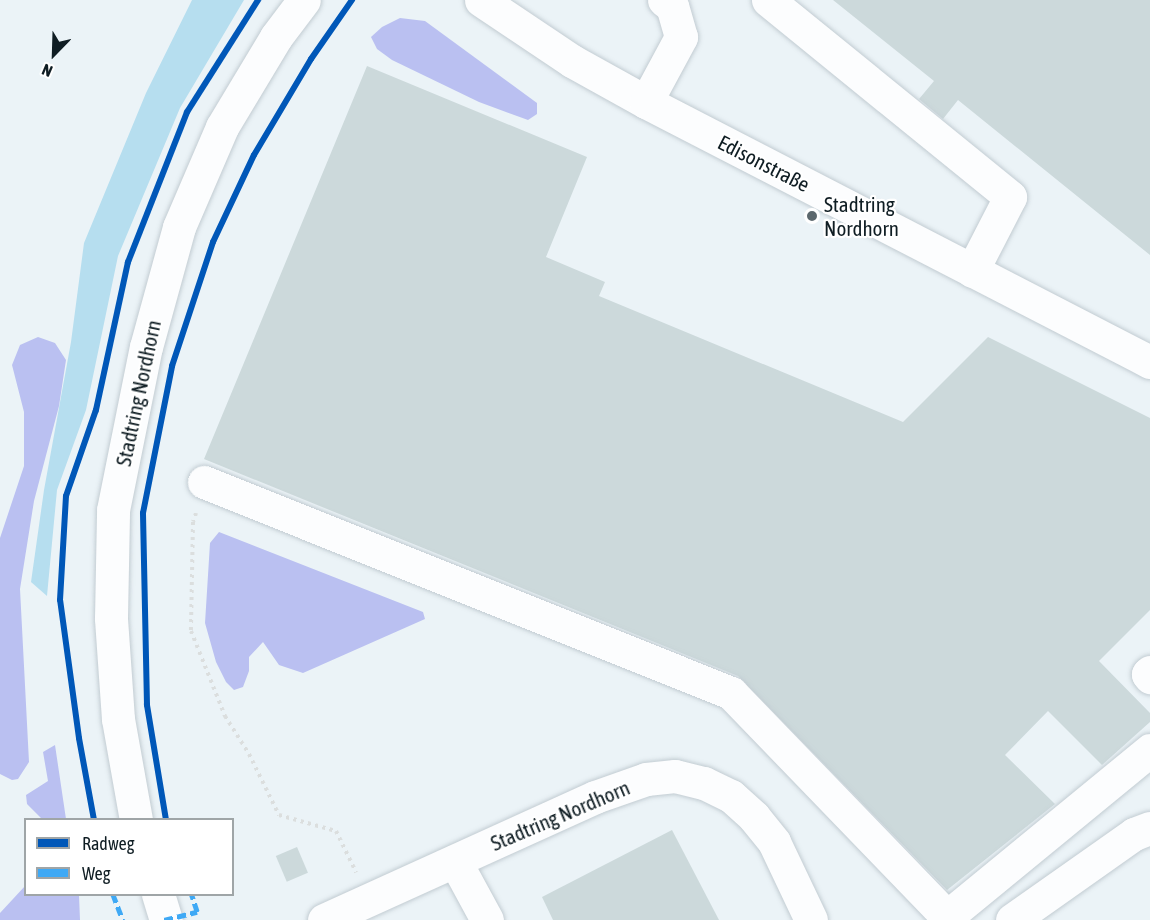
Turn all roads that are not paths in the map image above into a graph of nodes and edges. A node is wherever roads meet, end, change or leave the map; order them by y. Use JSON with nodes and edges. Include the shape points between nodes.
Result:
{"nodes":[{"id":1,"x":304,"y":0,"type":"edge"},
{"id":2,"x":481,"y":0,"type":"edge"},
{"id":3,"x":507,"y":0,"type":"edge"},
{"id":4,"x":664,"y":0,"type":"edge"},
{"id":5,"x":768,"y":0,"type":"edge"},
{"id":6,"x":572,"y":60,"type":"junction"},
{"id":7,"x":646,"y":102,"type":"junction"},
{"id":8,"x":972,"y":271,"type":"junction"},
{"id":9,"x":1150,"y":362,"type":"edge"},
{"id":10,"x":204,"y":482,"type":"road end"},
{"id":11,"x":1150,"y":672,"type":"edge"},
{"id":12,"x":1150,"y":677,"type":"edge"},
{"id":13,"x":1150,"y":750,"type":"edge"},
{"id":14,"x":136,"y":818,"type":"edge"},
{"id":15,"x":1150,"y":828,"type":"edge"},
{"id":16,"x":455,"y":861,"type":"junction"},
{"id":17,"x":159,"y":896,"type":"edge"},
{"id":18,"x":945,"y":918,"type":"edge"},
{"id":19,"x":166,"y":920,"type":"edge"},
{"id":20,"x":324,"y":920,"type":"edge"},
{"id":21,"x":487,"y":920,"type":"edge"},
{"id":22,"x":811,"y":920,"type":"edge"},
{"id":23,"x":1012,"y":920,"type":"edge"}],
"edges":[{"from":1,"to":14,"type":"street","name":"Stadtring Nordhorn","via":[[276,37],[222,127],[179,227],[143,359],[113,510],[111,618],[118,720]]},
{"from":2,"to":6,"type":"street","name":"Edisonstraße"},
{"from":3,"to":6,"type":"street","name":"Edisonstraße"},
{"from":4,"to":7,"type":"street","via":[[672,6],[681,37]]},
{"from":5,"to":8,"type":"street","via":[[1010,197]]},
{"from":6,"to":7,"type":"street","name":"Edisonstraße"},
{"from":7,"to":8,"type":"street","name":"Edisonstraße"},
{"from":8,"to":9,"type":"street","name":"Edisonstraße"},
{"from":10,"to":18,"type":"street","via":[[731,693]]},
{"from":11,"to":12,"type":"street"},
{"from":13,"to":18,"type":"street"},
{"from":15,"to":23,"type":"street","via":[[1134,834]]},
{"from":16,"to":20,"type":"street","name":"Stadtring Nordhorn"},
{"from":16,"to":21,"type":"street"},
{"from":16,"to":22,"type":"street","name":"Stadtring Nordhorn","via":[[595,797],[646,779],[675,776],[704,783],[731,796],[754,817],[774,842]]},
{"from":17,"to":19,"type":"street"}]}
